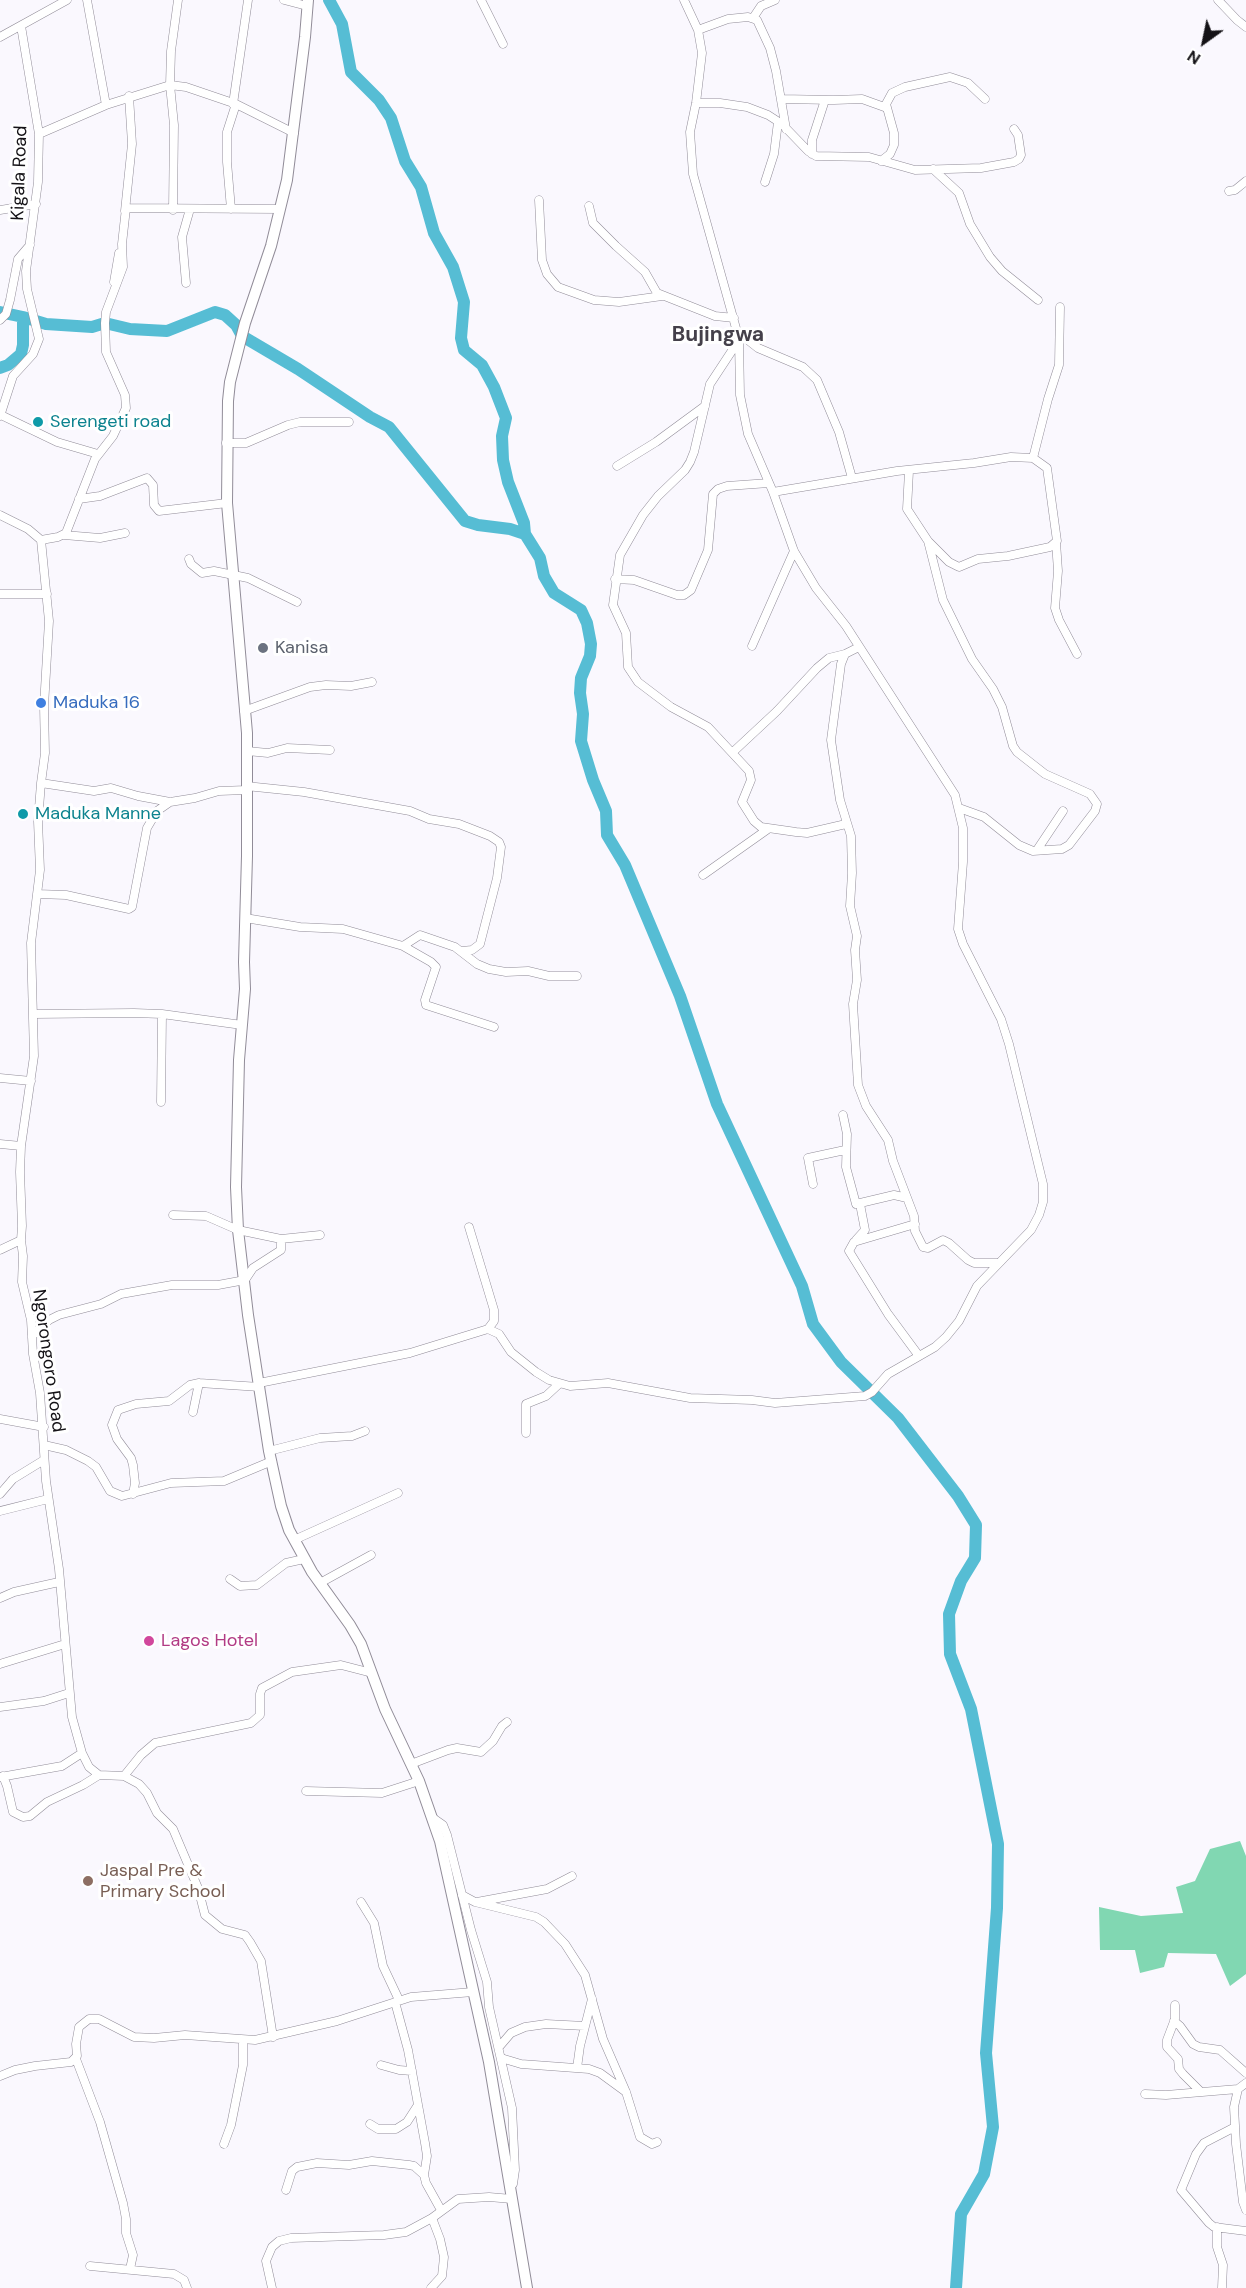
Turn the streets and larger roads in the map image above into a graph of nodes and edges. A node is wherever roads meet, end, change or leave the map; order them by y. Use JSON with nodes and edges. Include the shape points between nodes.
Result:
{"nodes":[{"id":1,"x":66,"y":0,"type":"edge"},
{"id":2,"x":87,"y":0,"type":"edge"},
{"id":3,"x":178,"y":0,"type":"edge"},
{"id":4,"x":248,"y":0,"type":"edge"},
{"id":5,"x":284,"y":0,"type":"edge"},
{"id":6,"x":481,"y":0,"type":"edge"},
{"id":7,"x":684,"y":0,"type":"edge"},
{"id":8,"x":775,"y":0,"type":"edge"},
{"id":9,"x":1218,"y":0,"type":"edge"},
{"id":10,"x":308,"y":3,"type":"edge"},
{"id":11,"x":753,"y":18,"type":"junction"},
{"id":12,"x":21,"y":26,"type":"junction"},
{"id":13,"x":1246,"y":27,"type":"edge"},
{"id":14,"x":698,"y":30,"type":"junction"},
{"id":15,"x":0,"y":38,"type":"edge"},
{"id":16,"x":503,"y":44,"type":"dead end"},
{"id":17,"x":170,"y":85,"type":"junction"},
{"id":18,"x":129,"y":96,"type":"junction"},
{"id":19,"x":781,"y":99,"type":"junction"},
{"id":20,"x":985,"y":99,"type":"dead end"},
{"id":21,"x":825,"y":100,"type":"junction"},
{"id":22,"x":696,"y":103,"type":"junction"},
{"id":23,"x":235,"y":104,"type":"junction"},
{"id":24,"x":105,"y":105,"type":"junction"},
{"id":25,"x":887,"y":108,"type":"junction"},
{"id":26,"x":778,"y":122,"type":"junction"},
{"id":27,"x":786,"y":129,"type":"junction"},
{"id":28,"x":1014,"y":129,"type":"dead end"},
{"id":29,"x":39,"y":134,"type":"junction"},
{"id":30,"x":294,"y":134,"type":"junction"},
{"id":31,"x":812,"y":154,"type":"junction"},
{"id":32,"x":881,"y":161,"type":"junction"},
{"id":33,"x":933,"y":169,"type":"junction"},
{"id":34,"x":1246,"y":181,"type":"edge"},
{"id":35,"x":765,"y":182,"type":"dead end"},
{"id":36,"x":1229,"y":191,"type":"dead end"},
{"id":37,"x":539,"y":200,"type":"dead end"},
{"id":38,"x":36,"y":204,"type":"junction"},
{"id":39,"x":589,"y":206,"type":"dead end"},
{"id":40,"x":126,"y":208,"type":"junction"},
{"id":41,"x":189,"y":209,"type":"junction"},
{"id":42,"x":231,"y":209,"type":"junction"},
{"id":43,"x":280,"y":209,"type":"junction"},
{"id":44,"x":0,"y":210,"type":"edge"},
{"id":45,"x":173,"y":210,"type":"junction"},
{"id":46,"x":30,"y":245,"type":"junction"},
{"id":47,"x":186,"y":283,"type":"dead end"},
{"id":48,"x":662,"y":296,"type":"junction"},
{"id":49,"x":1038,"y":300,"type":"dead end"},
{"id":50,"x":1060,"y":308,"type":"dead end"},
{"id":51,"x":734,"y":318,"type":"junction"},
{"id":52,"x":0,"y":320,"type":"edge"},
{"id":53,"x":739,"y":335,"type":"junction"},
{"id":54,"x":705,"y":406,"type":"junction"},
{"id":55,"x":0,"y":415,"type":"edge"},
{"id":56,"x":349,"y":422,"type":"dead end"},
{"id":57,"x":226,"y":443,"type":"junction"},
{"id":58,"x":98,"y":454,"type":"junction"},
{"id":59,"x":1033,"y":458,"type":"junction"},
{"id":60,"x":616,"y":466,"type":"dead end"},
{"id":61,"x":909,"y":471,"type":"junction"},
{"id":62,"x":852,"y":478,"type":"junction"},
{"id":63,"x":769,"y":483,"type":"junction"},
{"id":64,"x":773,"y":492,"type":"junction"},
{"id":65,"x":80,"y":499,"type":"junction"},
{"id":66,"x":227,"y":503,"type":"junction"},
{"id":67,"x":0,"y":515,"type":"edge"},
{"id":68,"x":125,"y":533,"type":"dead end"},
{"id":69,"x":64,"y":535,"type":"junction"},
{"id":70,"x":41,"y":540,"type":"junction"},
{"id":71,"x":928,"y":541,"type":"junction"},
{"id":72,"x":1056,"y":542,"type":"junction"},
{"id":73,"x":794,"y":551,"type":"junction"},
{"id":74,"x":189,"y":559,"type":"dead end"},
{"id":75,"x":233,"y":575,"type":"junction"},
{"id":76,"x":615,"y":579,"type":"junction"},
{"id":77,"x":0,"y":594,"type":"edge"},
{"id":78,"x":47,"y":594,"type":"junction"},
{"id":79,"x":297,"y":602,"type":"dead end"},
{"id":80,"x":752,"y":646,"type":"dead end"},
{"id":81,"x":859,"y":647,"type":"junction"},
{"id":82,"x":845,"y":654,"type":"junction"},
{"id":83,"x":1077,"y":654,"type":"dead end"},
{"id":84,"x":372,"y":682,"type":"dead end"},
{"id":85,"x":244,"y":711,"type":"junction"},
{"id":86,"x":330,"y":750,"type":"dead end"},
{"id":87,"x":247,"y":751,"type":"junction"},
{"id":88,"x":733,"y":752,"type":"junction"},
{"id":89,"x":40,"y":783,"type":"junction"},
{"id":90,"x":246,"y":788,"type":"junction"},
{"id":91,"x":170,"y":802,"type":"junction"},
{"id":92,"x":959,"y":808,"type":"junction"},
{"id":93,"x":1063,"y":810,"type":"dead end"},
{"id":94,"x":846,"y":824,"type":"junction"},
{"id":95,"x":768,"y":829,"type":"junction"},
{"id":96,"x":1037,"y":850,"type":"junction"},
{"id":97,"x":703,"y":875,"type":"dead end"},
{"id":98,"x":38,"y":894,"type":"junction"},
{"id":99,"x":245,"y":918,"type":"junction"},
{"id":100,"x":403,"y":946,"type":"junction"},
{"id":101,"x":462,"y":951,"type":"junction"},
{"id":102,"x":577,"y":976,"type":"dead end"},
{"id":103,"x":33,"y":1014,"type":"junction"},
{"id":104,"x":162,"y":1014,"type":"junction"},
{"id":105,"x":242,"y":1025,"type":"junction"},
{"id":106,"x":494,"y":1026,"type":"dead end"},
{"id":107,"x":0,"y":1078,"type":"edge"},
{"id":108,"x":31,"y":1081,"type":"junction"},
{"id":109,"x":161,"y":1102,"type":"dead end"},
{"id":110,"x":843,"y":1115,"type":"dead end"},
{"id":111,"x":0,"y":1144,"type":"edge"},
{"id":112,"x":21,"y":1146,"type":"junction"},
{"id":113,"x":845,"y":1150,"type":"junction"},
{"id":114,"x":813,"y":1184,"type":"dead end"},
{"id":115,"x":907,"y":1198,"type":"junction"},
{"id":116,"x":860,"y":1204,"type":"junction"},
{"id":117,"x":173,"y":1215,"type":"dead end"},
{"id":118,"x":915,"y":1224,"type":"junction"},
{"id":119,"x":468,"y":1227,"type":"dead end"},
{"id":120,"x":238,"y":1230,"type":"junction"},
{"id":121,"x":320,"y":1235,"type":"dead end"},
{"id":122,"x":281,"y":1239,"type":"junction"},
{"id":123,"x":21,"y":1240,"type":"junction"},
{"id":124,"x":854,"y":1242,"type":"junction"},
{"id":125,"x":0,"y":1250,"type":"edge"},
{"id":126,"x":997,"y":1263,"type":"junction"},
{"id":127,"x":245,"y":1280,"type":"junction"},
{"id":128,"x":488,"y":1329,"type":"junction"},
{"id":129,"x":32,"y":1336,"type":"junction"},
{"id":130,"x":919,"y":1356,"type":"junction"},
{"id":131,"x":199,"y":1383,"type":"junction"},
{"id":132,"x":560,"y":1384,"type":"junction"},
{"id":133,"x":260,"y":1385,"type":"junction"},
{"id":134,"x":193,"y":1412,"type":"dead end"},
{"id":135,"x":0,"y":1419,"type":"edge"},
{"id":136,"x":44,"y":1427,"type":"junction"},
{"id":137,"x":365,"y":1431,"type":"dead end"},
{"id":138,"x":526,"y":1433,"type":"dead end"},
{"id":139,"x":44,"y":1445,"type":"junction"},
{"id":140,"x":271,"y":1456,"type":"junction"},
{"id":141,"x":44,"y":1460,"type":"junction"},
{"id":142,"x":398,"y":1493,"type":"dead end"},
{"id":143,"x":0,"y":1494,"type":"edge"},
{"id":144,"x":133,"y":1494,"type":"junction"},
{"id":145,"x":48,"y":1499,"type":"junction"},
{"id":146,"x":0,"y":1511,"type":"edge"},
{"id":147,"x":294,"y":1540,"type":"junction"},
{"id":148,"x":371,"y":1555,"type":"dead end"},
{"id":149,"x":304,"y":1559,"type":"junction"},
{"id":150,"x":230,"y":1579,"type":"dead end"},
{"id":151,"x":59,"y":1582,"type":"junction"},
{"id":152,"x":320,"y":1583,"type":"junction"},
{"id":153,"x":0,"y":1598,"type":"edge"},
{"id":154,"x":65,"y":1644,"type":"junction"},
{"id":155,"x":0,"y":1664,"type":"edge"},
{"id":156,"x":372,"y":1673,"type":"junction"},
{"id":157,"x":69,"y":1693,"type":"junction"},
{"id":158,"x":0,"y":1707,"type":"edge"},
{"id":159,"x":507,"y":1722,"type":"dead end"},
{"id":160,"x":82,"y":1753,"type":"junction"},
{"id":161,"x":411,"y":1764,"type":"junction"},
{"id":162,"x":99,"y":1775,"type":"junction"},
{"id":163,"x":1,"y":1776,"type":"edge"},
{"id":164,"x":124,"y":1776,"type":"junction"},
{"id":165,"x":419,"y":1781,"type":"junction"},
{"id":166,"x":306,"y":1791,"type":"dead end"},
{"id":167,"x":433,"y":1818,"type":"junction"},
{"id":168,"x":572,"y":1875,"type":"dead end"},
{"id":169,"x":462,"y":1894,"type":"junction"},
{"id":170,"x":361,"y":1902,"type":"dead end"},
{"id":171,"x":475,"y":1902,"type":"junction"},
{"id":172,"x":464,"y":1906,"type":"junction"},
{"id":173,"x":473,"y":1992,"type":"junction"},
{"id":174,"x":593,"y":1997,"type":"junction"},
{"id":175,"x":397,"y":2001,"type":"junction"},
{"id":176,"x":1175,"y":2005,"type":"dead end"},
{"id":177,"x":1174,"y":2021,"type":"junction"},
{"id":178,"x":585,"y":2026,"type":"junction"},
{"id":179,"x":273,"y":2037,"type":"junction"},
{"id":180,"x":243,"y":2040,"type":"junction"},
{"id":181,"x":499,"y":2047,"type":"junction"},
{"id":182,"x":501,"y":2058,"type":"junction"},
{"id":183,"x":76,"y":2059,"type":"junction"},
{"id":184,"x":381,"y":2065,"type":"dead end"},
{"id":185,"x":577,"y":2068,"type":"junction"},
{"id":186,"x":412,"y":2071,"type":"junction"},
{"id":187,"x":1246,"y":2073,"type":"edge"},
{"id":188,"x":0,"y":2076,"type":"edge"},
{"id":189,"x":1246,"y":2083,"type":"edge"},
{"id":190,"x":1238,"y":2090,"type":"junction"},
{"id":191,"x":1200,"y":2091,"type":"junction"},
{"id":192,"x":626,"y":2092,"type":"junction"},
{"id":193,"x":1144,"y":2094,"type":"dead end"},
{"id":194,"x":418,"y":2104,"type":"junction"},
{"id":195,"x":370,"y":2124,"type":"dead end"},
{"id":196,"x":1236,"y":2127,"type":"junction"},
{"id":197,"x":657,"y":2142,"type":"dead end"},
{"id":198,"x":224,"y":2144,"type":"dead end"},
{"id":199,"x":424,"y":2175,"type":"junction"},
{"id":200,"x":510,"y":2187,"type":"junction"},
{"id":201,"x":286,"y":2190,"type":"dead end"},
{"id":202,"x":512,"y":2199,"type":"junction"},
{"id":203,"x":441,"y":2210,"type":"junction"},
{"id":204,"x":1246,"y":2210,"type":"edge"},
{"id":205,"x":432,"y":2218,"type":"junction"},
{"id":206,"x":1218,"y":2227,"type":"junction"},
{"id":207,"x":1246,"y":2231,"type":"edge"},
{"id":208,"x":90,"y":2266,"type":"dead end"},
{"id":209,"x":130,"y":2269,"type":"junction"},
{"id":210,"x":187,"y":2288,"type":"edge"},
{"id":211,"x":272,"y":2288,"type":"edge"},
{"id":212,"x":431,"y":2288,"type":"edge"},
{"id":213,"x":527,"y":2288,"type":"edge"},
{"id":214,"x":1222,"y":2288,"type":"edge"}],
"edges":[{"from":1,"to":12,"type":"street"},
{"from":2,"to":24,"type":"street"},
{"from":3,"to":17,"type":"street"},
{"from":4,"to":23,"type":"street"},
{"from":5,"to":10,"type":"street"},
{"from":6,"to":16,"type":"street"},
{"from":7,"to":14,"type":"street"},
{"from":8,"to":11,"type":"street","via":[[761,6]]},
{"from":9,"to":13,"type":"street"},
{"from":10,"to":30,"type":"street"},
{"from":11,"to":14,"type":"street","via":[[728,19]]},
{"from":11,"to":19,"type":"street","via":[[770,48]]},
{"from":12,"to":15,"type":"street"},
{"from":12,"to":29,"type":"street","name":"Kigala Road"},
{"from":14,"to":22,"type":"street","via":[[702,52]]},
{"from":17,"to":18,"type":"street"},
{"from":17,"to":23,"type":"street"},
{"from":17,"to":45,"type":"street","via":[[174,125]]},
{"from":18,"to":24,"type":"street"},
{"from":18,"to":40,"type":"street","via":[[132,144]]},
{"from":19,"to":21,"type":"street"},
{"from":19,"to":27,"type":"street"},
{"from":20,"to":25,"type":"street","via":[[968,83],[950,76],[899,89],[888,99]]},
{"from":21,"to":25,"type":"street","via":[[862,99]]},
{"from":21,"to":31,"type":"street","via":[[812,140]]},
{"from":22,"to":26,"type":"street","via":[[747,107]]},
{"from":22,"to":51,"type":"street","via":[[690,132],[693,174]]},
{"from":23,"to":30,"type":"street"},
{"from":23,"to":42,"type":"street","via":[[228,132]]},
{"from":24,"to":29,"type":"street"},
{"from":25,"to":32,"type":"street","via":[[894,145]]},
{"from":26,"to":27,"type":"street"},
{"from":26,"to":35,"type":"street"},
{"from":27,"to":31,"type":"street"},
{"from":28,"to":33,"type":"street","via":[[1021,150],[1019,159],[986,168]]},
{"from":29,"to":38,"type":"street","name":"Kigala Road"},
{"from":30,"to":43,"type":"street"},
{"from":31,"to":32,"type":"street"},
{"from":32,"to":33,"type":"street","via":[[915,170]]},
{"from":33,"to":49,"type":"street","via":[[959,193],[970,224],[990,257]]},
{"from":34,"to":36,"type":"street"},
{"from":37,"to":48,"type":"street","via":[[542,260],[558,287],[579,296],[619,302]]},
{"from":38,"to":44,"type":"street"},
{"from":38,"to":46,"type":"street","name":"Kigala Road"},
{"from":39,"to":48,"type":"street","via":[[593,223],[639,265]]},
{"from":40,"to":45,"type":"street"},
{"from":40,"to":58,"type":"street","via":[[106,312],[106,352],[126,400],[120,424]]},
{"from":41,"to":42,"type":"street"},
{"from":41,"to":45,"type":"street"},
{"from":41,"to":47,"type":"street","via":[[182,237]]},
{"from":42,"to":43,"type":"street"},
{"from":43,"to":57,"type":"street","via":[[231,382]]},
{"from":46,"to":52,"type":"street","via":[[18,259],[6,314]]},
{"from":46,"to":55,"type":"street","name":"Kigala Road","via":[[27,289],[39,345],[13,376]]},
{"from":48,"to":51,"type":"street","via":[[715,316]]},
{"from":50,"to":59,"type":"street","via":[[1059,365]]},
{"from":51,"to":53,"type":"street"},
{"from":53,"to":54,"type":"street","via":[[710,384]]},
{"from":53,"to":62,"type":"street","via":[[758,348],[803,367],[817,380],[839,432]]},
{"from":53,"to":63,"type":"street","via":[[743,417]]},
{"from":54,"to":60,"type":"street"},
{"from":54,"to":76,"type":"street","via":[[690,462],[643,515],[620,555]]},
{"from":55,"to":58,"type":"street","via":[[51,439]]},
{"from":56,"to":57,"type":"street","via":[[300,422],[246,443]]},
{"from":57,"to":66,"type":"street"},
{"from":58,"to":65,"type":"street"},
{"from":59,"to":61,"type":"street","via":[[1011,457]]},
{"from":59,"to":72,"type":"street","via":[[1049,473]]},
{"from":61,"to":62,"type":"street"},
{"from":61,"to":71,"type":"street","via":[[907,510]]},
{"from":62,"to":64,"type":"street"},
{"from":63,"to":64,"type":"street"},
{"from":63,"to":76,"type":"street","via":[[727,486],[713,494],[708,550],[692,590],[684,595],[634,580]]},
{"from":64,"to":73,"type":"street"},
{"from":65,"to":66,"type":"street","via":[[100,496],[147,478],[153,484],[154,505],[159,511]]},
{"from":65,"to":69,"type":"street"},
{"from":66,"to":75,"type":"street"},
{"from":67,"to":70,"type":"street"},
{"from":68,"to":69,"type":"street","via":[[100,538]]},
{"from":69,"to":70,"type":"street"},
{"from":70,"to":78,"type":"street","name":"Ngorongoro Road"},
{"from":71,"to":72,"type":"street","via":[[959,567],[978,559],[1042,550]]},
{"from":71,"to":96,"type":"street","via":[[943,600],[972,659],[998,698],[1013,747],[1045,774],[1096,800],[1095,811],[1069,845]]},
{"from":72,"to":83,"type":"street","via":[[1055,608]]},
{"from":73,"to":80,"type":"street"},
{"from":73,"to":81,"type":"street"},
{"from":74,"to":75,"type":"street","via":[[202,573]]},
{"from":75,"to":79,"type":"street","via":[[248,578]]},
{"from":75,"to":85,"type":"street"},
{"from":76,"to":88,"type":"street","via":[[613,605],[626,633],[632,674],[671,707],[708,727]]},
{"from":77,"to":78,"type":"street"},
{"from":78,"to":89,"type":"street","name":"Ngorongoro Road","via":[[46,742]]},
{"from":81,"to":82,"type":"street"},
{"from":81,"to":92,"type":"street","via":[[937,765]]},
{"from":82,"to":88,"type":"street","via":[[829,658],[817,668]]},
{"from":82,"to":94,"type":"street","via":[[838,678],[831,740]]},
{"from":84,"to":85,"type":"street","via":[[310,687]]},
{"from":85,"to":87,"type":"street"},
{"from":86,"to":87,"type":"street"},
{"from":87,"to":90,"type":"street"},
{"from":88,"to":95,"type":"street","via":[[751,776],[743,806],[754,821]]},
{"from":89,"to":91,"type":"street","via":[[94,791],[111,788]]},
{"from":89,"to":98,"type":"street","name":"Ngorongoro Road"},
{"from":90,"to":91,"type":"street"},
{"from":90,"to":99,"type":"street"},
{"from":90,"to":101,"type":"street","via":[[304,792],[410,811],[459,824],[499,842],[497,878],[480,944]]},
{"from":91,"to":98,"type":"street","via":[[157,811],[147,828],[132,908],[66,895]]},
{"from":92,"to":96,"type":"street","via":[[984,816],[1028,850]]},
{"from":92,"to":126,"type":"street","via":[[963,862],[958,929],[1001,1019],[1043,1184],[1039,1215],[1030,1230]]},
{"from":93,"to":96,"type":"street"},
{"from":94,"to":95,"type":"street","via":[[807,833]]},
{"from":94,"to":115,"type":"street","via":[[852,846],[850,906],[857,936],[853,1004],[858,1085],[866,1106],[888,1140]]},
{"from":95,"to":97,"type":"street"},
{"from":98,"to":103,"type":"street","name":"Ngorongoro Road","via":[[31,943]]},
{"from":99,"to":100,"type":"street","via":[[343,929]]},
{"from":99,"to":105,"type":"street"},
{"from":100,"to":101,"type":"street","via":[[420,935]]},
{"from":100,"to":106,"type":"street","via":[[436,967],[426,1005]]},
{"from":101,"to":102,"type":"street","via":[[489,969]]},
{"from":103,"to":104,"type":"street"},
{"from":103,"to":108,"type":"street","name":"Ngorongoro Road"},
{"from":104,"to":105,"type":"street"},
{"from":104,"to":109,"type":"street"},
{"from":105,"to":120,"type":"street"},
{"from":107,"to":108,"type":"street"},
{"from":108,"to":112,"type":"street","name":"Ngorongoro Road"},
{"from":110,"to":113,"type":"street"},
{"from":111,"to":112,"type":"street"},
{"from":112,"to":123,"type":"street","name":"Ngorongoro Road"},
{"from":113,"to":114,"type":"street","via":[[808,1158]]},
{"from":113,"to":116,"type":"street","via":[[854,1197]]},
{"from":115,"to":116,"type":"street","via":[[894,1195]]},
{"from":115,"to":118,"type":"street"},
{"from":116,"to":124,"type":"street","via":[[865,1230]]},
{"from":117,"to":120,"type":"street","via":[[206,1216]]},
{"from":118,"to":124,"type":"street"},
{"from":118,"to":126,"type":"street","via":[[924,1248],[944,1240],[971,1262]]},
{"from":119,"to":128,"type":"street","via":[[494,1310],[494,1321]]},
{"from":120,"to":122,"type":"street"},
{"from":120,"to":127,"type":"street"},
{"from":121,"to":122,"type":"street"},
{"from":122,"to":127,"type":"street","via":[[280,1250],[253,1268]]},
{"from":123,"to":125,"type":"street"},
{"from":123,"to":129,"type":"street","name":"Ngorongoro Road","via":[[23,1292]]},
{"from":124,"to":130,"type":"street","via":[[849,1251]]},
{"from":126,"to":130,"type":"street","via":[[977,1286],[946,1337]]},
{"from":127,"to":129,"type":"street","via":[[121,1294],[101,1304],[59,1315]]},
{"from":127,"to":133,"type":"street"},
{"from":128,"to":132,"type":"street","via":[[500,1334],[511,1352],[536,1372]]},
{"from":128,"to":133,"type":"street","via":[[410,1353]]},
{"from":129,"to":136,"type":"street","name":"Ngorongoro Road"},
{"from":130,"to":132,"type":"street","via":[[888,1374],[872,1392],[836,1399],[721,1401],[608,1383]]},
{"from":131,"to":133,"type":"street"},
{"from":131,"to":134,"type":"street"},
{"from":131,"to":144,"type":"street","via":[[169,1401],[118,1410],[112,1425],[133,1465]]},
{"from":132,"to":138,"type":"street","via":[[546,1396],[526,1404]]},
{"from":133,"to":140,"type":"street"},
{"from":135,"to":136,"type":"street"},
{"from":136,"to":139,"type":"street","name":"Ngorongoro Road"},
{"from":137,"to":140,"type":"street","via":[[358,1435],[320,1437]]},
{"from":139,"to":141,"type":"street","name":"Ngorongoro Road"},
{"from":139,"to":144,"type":"street","via":[[88,1461],[115,1494]]},
{"from":140,"to":144,"type":"street","via":[[224,1481],[186,1481]]},
{"from":140,"to":147,"type":"street","via":[[281,1506]]},
{"from":141,"to":143,"type":"street","via":[[13,1479]]},
{"from":141,"to":145,"type":"street","name":"Ngorongoro Road"},
{"from":142,"to":147,"type":"street"},
{"from":145,"to":146,"type":"street"},
{"from":145,"to":151,"type":"street","name":"Ngorongoro Road"},
{"from":147,"to":149,"type":"street"},
{"from":148,"to":152,"type":"street"},
{"from":149,"to":150,"type":"street","via":[[286,1563],[257,1585],[240,1586]]},
{"from":149,"to":152,"type":"street"},
{"from":151,"to":153,"type":"street"},
{"from":151,"to":154,"type":"street","name":"Ngorongoro Road"},
{"from":152,"to":156,"type":"street","via":[[361,1644]]},
{"from":154,"to":155,"type":"street"},
{"from":154,"to":157,"type":"street","name":"Ngorongoro Road"},
{"from":156,"to":161,"type":"street"},
{"from":156,"to":164,"type":"street","via":[[341,1665],[292,1672],[262,1688],[261,1710],[256,1720],[155,1743]]},
{"from":157,"to":158,"type":"street"},
{"from":157,"to":160,"type":"street","name":"Ngorongoro Road"},
{"from":159,"to":161,"type":"street","via":[[481,1752],[457,1748]]},
{"from":160,"to":162,"type":"street","name":"Ngorongoro Road","via":[[89,1767]]},
{"from":160,"to":163,"type":"street","via":[[62,1766]]},
{"from":161,"to":165,"type":"street"},
{"from":162,"to":163,"type":"street","via":[[23,1817],[13,1812]]},
{"from":162,"to":164,"type":"street"},
{"from":164,"to":179,"type":"street","via":[[143,1788],[153,1807],[175,1832],[205,1916],[222,1929],[245,1935],[261,1961]]},
{"from":165,"to":166,"type":"street","via":[[382,1792]]},
{"from":165,"to":167,"type":"street"},
{"from":167,"to":169,"type":"street","via":[[447,1834]]},
{"from":167,"to":173,"type":"street"},
{"from":168,"to":171,"type":"street","via":[[547,1889]]},
{"from":169,"to":171,"type":"street"},
{"from":169,"to":172,"type":"street"},
{"from":170,"to":175,"type":"street","via":[[374,1923],[383,1966]]},
{"from":171,"to":172,"type":"street"},
{"from":171,"to":174,"type":"street","via":[[544,1922],[577,1961]]},
{"from":172,"to":181,"type":"street","via":[[487,1982]]},
{"from":173,"to":175,"type":"street","via":[[423,1994]]},
{"from":173,"to":200,"type":"street","via":[[499,2112]]},
{"from":174,"to":178,"type":"street"},
{"from":174,"to":192,"type":"street","via":[[603,2039]]},
{"from":175,"to":179,"type":"street"},
{"from":175,"to":186,"type":"street"},
{"from":176,"to":177,"type":"street"},
{"from":177,"to":187,"type":"street","via":[[1193,2044],[1220,2050]]},
{"from":177,"to":191,"type":"street","via":[[1167,2047],[1178,2058],[1179,2069]]},
{"from":178,"to":181,"type":"street","via":[[525,2027],[512,2033]]},
{"from":178,"to":185,"type":"street"},
{"from":179,"to":180,"type":"street"},
{"from":180,"to":183,"type":"street","via":[[185,2035],[134,2037],[99,2019],[89,2019],[76,2034]]},
{"from":180,"to":198,"type":"street","via":[[243,2065]]},
{"from":181,"to":182,"type":"street"},
{"from":182,"to":185,"type":"street","via":[[521,2064]]},
{"from":182,"to":200,"type":"street","via":[[512,2108],[515,2170]]},
{"from":183,"to":188,"type":"street"},
{"from":183,"to":209,"type":"street","via":[[100,2122],[123,2203],[133,2255]]},
{"from":184,"to":186,"type":"street"},
{"from":185,"to":192,"type":"street","via":[[600,2073]]},
{"from":186,"to":194,"type":"street"},
{"from":189,"to":190,"type":"street"},
{"from":190,"to":191,"type":"street"},
{"from":190,"to":196,"type":"street"},
{"from":191,"to":193,"type":"street"},
{"from":192,"to":197,"type":"street","via":[[640,2138],[652,2144]]},
{"from":194,"to":195,"type":"street","via":[[407,2122],[396,2130],[378,2129]]},
{"from":194,"to":199,"type":"street","via":[[426,2157]]},
{"from":196,"to":204,"type":"street"},
{"from":196,"to":206,"type":"street","via":[[1204,2143],[1182,2186],[1182,2194],[1203,2218]]},
{"from":199,"to":201,"type":"street","via":[[409,2165],[372,2161],[348,2165],[317,2163],[292,2170]]},
{"from":199,"to":203,"type":"street"},
{"from":200,"to":202,"type":"street"},
{"from":202,"to":203,"type":"street","via":[[464,2198]]},
{"from":202,"to":213,"type":"street"},
{"from":203,"to":205,"type":"street"},
{"from":205,"to":211,"type":"street","via":[[406,2232],[279,2241],[266,2260]]},
{"from":205,"to":212,"type":"street","via":[[444,2257],[442,2276]]},
{"from":206,"to":207,"type":"street"},
{"from":206,"to":214,"type":"street"},
{"from":208,"to":209,"type":"street"},
{"from":209,"to":210,"type":"street","via":[[174,2274],[184,2280]]}]}
